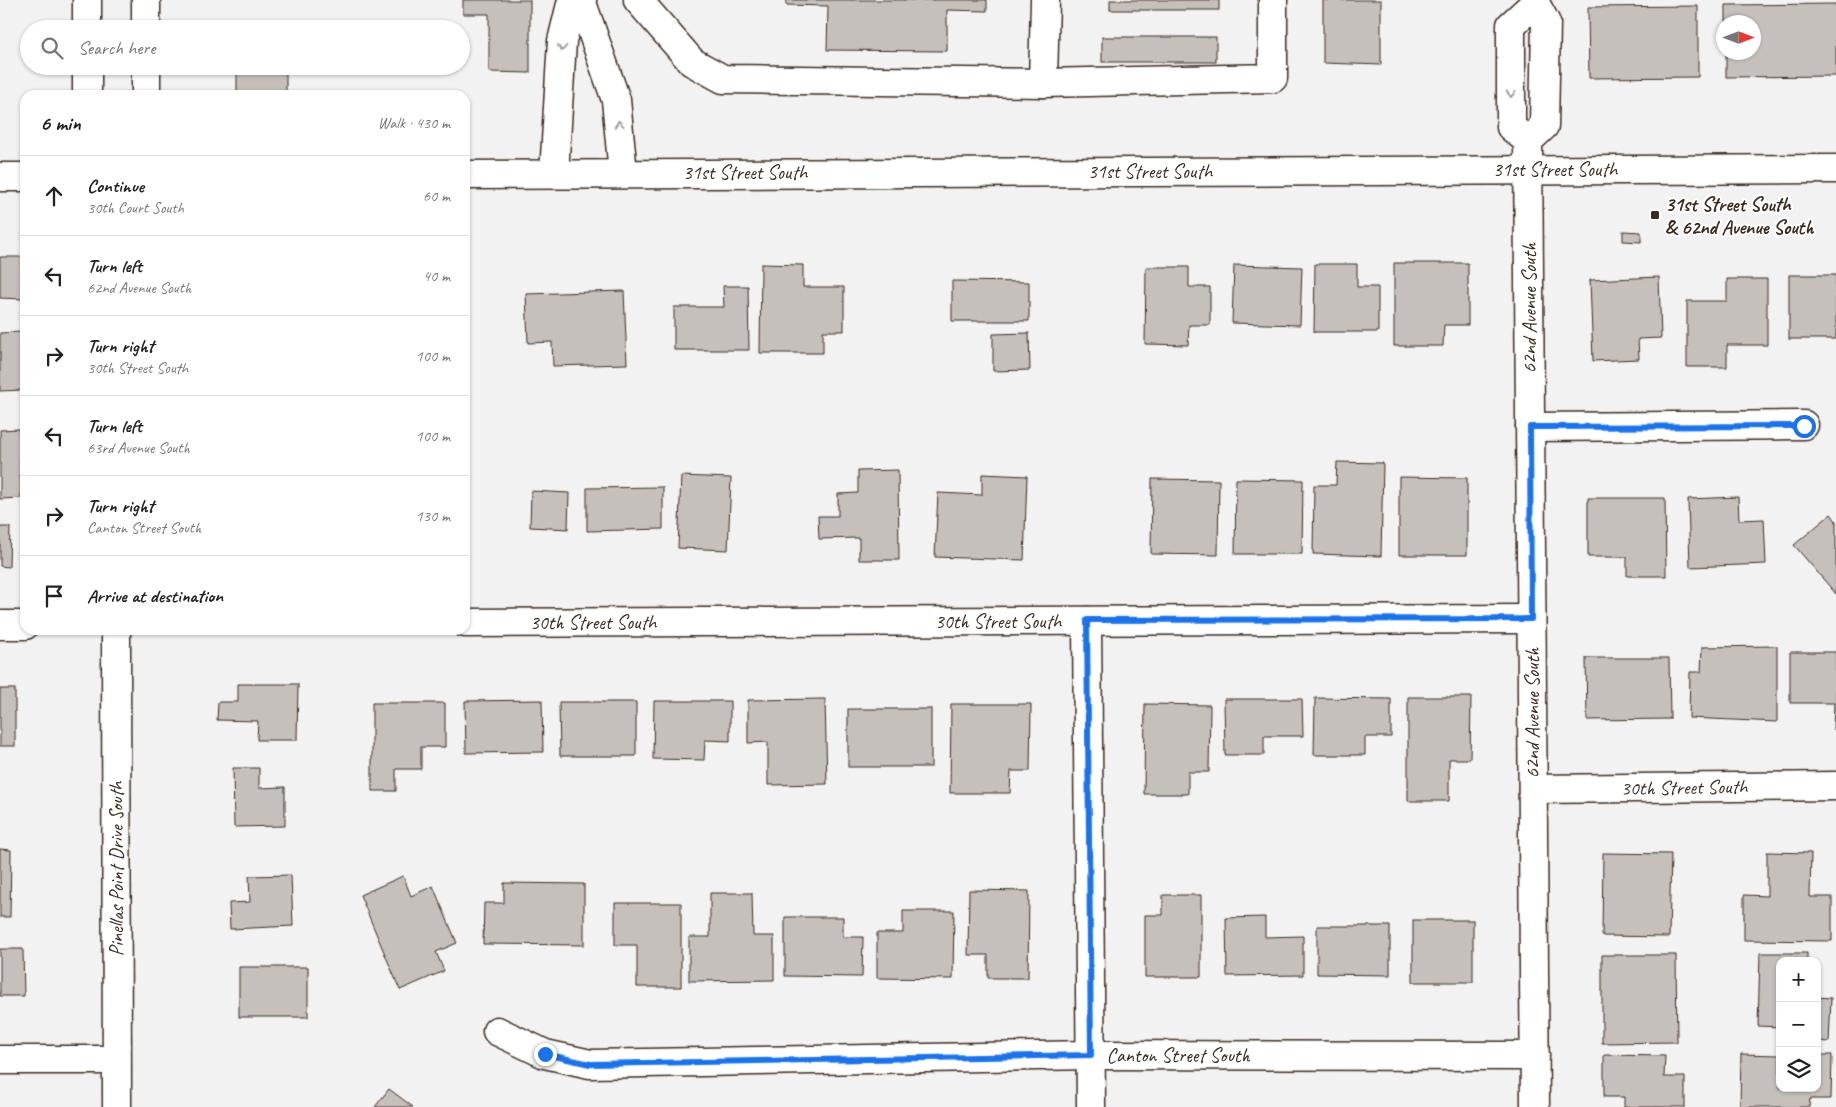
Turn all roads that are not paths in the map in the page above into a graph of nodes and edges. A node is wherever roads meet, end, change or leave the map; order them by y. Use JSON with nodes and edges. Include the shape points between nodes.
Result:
{"nodes":[{"id":1,"x":87,"y":0,"type":"edge"},
{"id":2,"x":146,"y":0,"type":"edge"},
{"id":3,"x":572,"y":0,"type":"edge"},
{"id":4,"x":581,"y":0,"type":"edge"},
{"id":5,"x":638,"y":0,"type":"edge"},
{"id":6,"x":1045,"y":0,"type":"edge"},
{"id":7,"x":1273,"y":0,"type":"edge"},
{"id":8,"x":1536,"y":2,"type":"edge"},
{"id":9,"x":87,"y":20,"type":"edge"},
{"id":10,"x":146,"y":20,"type":"edge"},
{"id":11,"x":87,"y":75,"type":"edge"},
{"id":12,"x":146,"y":75,"type":"edge"},
{"id":13,"x":1043,"y":83,"type":"junction"},
{"id":14,"x":87,"y":90,"type":"edge"},
{"id":15,"x":146,"y":90,"type":"edge"},
{"id":16,"x":1528,"y":169,"type":"junction"},
{"id":17,"x":1836,"y":169,"type":"edge"},
{"id":18,"x":623,"y":173,"type":"junction"},
{"id":19,"x":554,"y":174,"type":"junction"},
{"id":20,"x":470,"y":175,"type":"edge"},
{"id":21,"x":0,"y":177,"type":"edge"},
{"id":22,"x":20,"y":177,"type":"edge"},
{"id":23,"x":1804,"y":426,"type":"dead end"},
{"id":24,"x":1530,"y":427,"type":"junction"},
{"id":25,"x":1531,"y":619,"type":"junction"},
{"id":26,"x":1087,"y":620,"type":"junction"},
{"id":27,"x":470,"y":623,"type":"edge"},
{"id":28,"x":0,"y":625,"type":"edge"},
{"id":29,"x":20,"y":625,"type":"edge"},
{"id":30,"x":116,"y":635,"type":"edge"},
{"id":31,"x":1836,"y":786,"type":"edge"},
{"id":32,"x":1533,"y":789,"type":"junction"},
{"id":33,"x":497,"y":1031,"type":"dead end"},
{"id":34,"x":1091,"y":1055,"type":"junction"},
{"id":35,"x":1535,"y":1056,"type":"junction"},
{"id":36,"x":0,"y":1060,"type":"edge"},
{"id":37,"x":116,"y":1060,"type":"junction"},
{"id":38,"x":117,"y":1107,"type":"edge"},
{"id":39,"x":1091,"y":1107,"type":"edge"},
{"id":40,"x":1535,"y":1107,"type":"edge"}],
"edges":[{"from":1,"to":9,"type":"street"},
{"from":2,"to":10,"type":"street"},
{"from":3,"to":19,"type":"street","one_way":true,"via":[[562,41]]},
{"from":18,"to":4,"type":"street","one_way":true,"via":[[616,100]]},
{"from":5,"to":13,"type":"street","via":[[692,62],[723,78]]},
{"from":6,"to":13,"type":"street"},
{"from":7,"to":13,"type":"street","via":[[1273,78]]},
{"from":8,"to":16,"type":"street","name":"62nd Avenue South","via":[[1546,23],[1544,126],[1528,141]]},
{"from":11,"to":14,"type":"street"},
{"from":12,"to":15,"type":"street"},
{"from":16,"to":17,"type":"street","name":"31st Street South"},
{"from":16,"to":18,"type":"street","name":"31st Street South"},
{"from":16,"to":24,"type":"street","name":"62nd Avenue South"},
{"from":18,"to":19,"type":"street","name":"31st Street South"},
{"from":19,"to":20,"type":"street","name":"31st Street South"},
{"from":21,"to":22,"type":"street"},
{"from":23,"to":24,"type":"street"},
{"from":24,"to":25,"type":"street","name":"62nd Avenue South"},
{"from":25,"to":26,"type":"street","name":"30th Street South"},
{"from":25,"to":32,"type":"street","name":"62nd Avenue South"},
{"from":26,"to":27,"type":"street","name":"30th Street South"},
{"from":26,"to":34,"type":"street"},
{"from":28,"to":29,"type":"street"},
{"from":30,"to":37,"type":"street","name":"Pinellas Point Drive South"},
{"from":31,"to":32,"type":"street","name":"30th Street South"},
{"from":32,"to":35,"type":"street","name":"62nd Avenue South"},
{"from":33,"to":34,"type":"street","name":"Canton Street South","via":[[545,1054],[590,1064]]},
{"from":34,"to":35,"type":"street","name":"Canton Street South"},
{"from":34,"to":39,"type":"street"},
{"from":35,"to":40,"type":"street","name":"62nd Avenue South"},
{"from":36,"to":37,"type":"street"},
{"from":37,"to":38,"type":"street","name":"Pinellas Point Drive South"}]}
